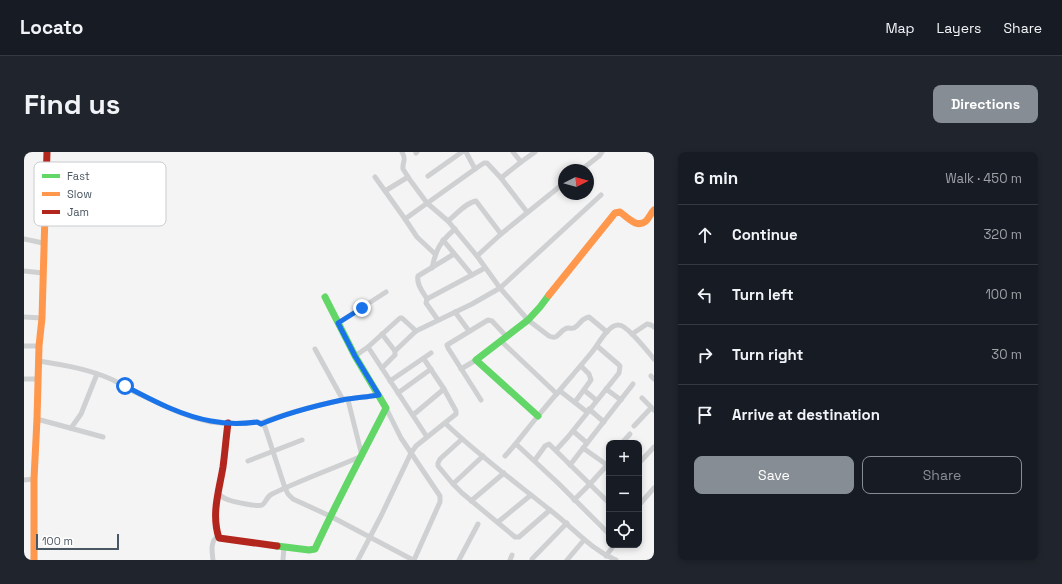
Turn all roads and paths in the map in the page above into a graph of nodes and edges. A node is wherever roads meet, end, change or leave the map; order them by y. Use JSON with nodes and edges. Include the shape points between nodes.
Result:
{"nodes":[{"id":1,"x":47,"y":152,"type":"edge"},
{"id":2,"x":402,"y":152,"type":"edge"},
{"id":3,"x":462,"y":152,"type":"edge"},
{"id":4,"x":466,"y":152,"type":"edge"},
{"id":5,"x":513,"y":152,"type":"edge"},
{"id":6,"x":535,"y":152,"type":"edge"},
{"id":7,"x":602,"y":152,"type":"edge"},
{"id":8,"x":47,"y":162,"type":"edge"},
{"id":9,"x":521,"y":162,"type":"junction"},
{"id":10,"x":589,"y":164,"type":"edge"},
{"id":11,"x":475,"y":169,"type":"junction"},
{"id":12,"x":428,"y":176,"type":"dead end"},
{"id":13,"x":375,"y":177,"type":"dead end"},
{"id":14,"x":408,"y":177,"type":"junction"},
{"id":15,"x":501,"y":178,"type":"junction"},
{"id":16,"x":558,"y":188,"type":"edge"},
{"id":17,"x":385,"y":191,"type":"junction"},
{"id":18,"x":600,"y":195,"type":"dead end"},
{"id":19,"x":427,"y":203,"type":"junction"},
{"id":20,"x":654,"y":210,"type":"edge"},
{"id":21,"x":527,"y":212,"type":"junction"},
{"id":22,"x":405,"y":219,"type":"junction"},
{"id":23,"x":448,"y":221,"type":"junction"},
{"id":24,"x":44,"y":226,"type":"edge"},
{"id":25,"x":455,"y":230,"type":"junction"},
{"id":26,"x":501,"y":234,"type":"junction"},
{"id":27,"x":24,"y":239,"type":"edge"},
{"id":28,"x":443,"y":240,"type":"junction"},
{"id":29,"x":43,"y":243,"type":"junction"},
{"id":30,"x":435,"y":254,"type":"junction"},
{"id":31,"x":454,"y":254,"type":"junction"},
{"id":32,"x":476,"y":256,"type":"junction"},
{"id":33,"x":432,"y":268,"type":"junction"},
{"id":34,"x":485,"y":268,"type":"junction"},
{"id":35,"x":24,"y":271,"type":"edge"},
{"id":36,"x":43,"y":272,"type":"junction"},
{"id":37,"x":472,"y":275,"type":"junction"},
{"id":38,"x":500,"y":288,"type":"junction"},
{"id":39,"x":386,"y":292,"type":"dead end"},
{"id":40,"x":325,"y":297,"type":"dead end"},
{"id":41,"x":427,"y":299,"type":"junction"},
{"id":42,"x":455,"y":312,"type":"junction"},
{"id":43,"x":24,"y":317,"type":"edge"},
{"id":44,"x":42,"y":318,"type":"junction"},
{"id":45,"x":438,"y":320,"type":"junction"},
{"id":46,"x":528,"y":320,"type":"junction"},
{"id":47,"x":338,"y":323,"type":"junction"},
{"id":48,"x":654,"y":327,"type":"edge"},
{"id":49,"x":416,"y":331,"type":"junction"},
{"id":50,"x":469,"y":331,"type":"junction"},
{"id":51,"x":607,"y":332,"type":"junction"},
{"id":52,"x":382,"y":334,"type":"junction"},
{"id":53,"x":632,"y":334,"type":"junction"},
{"id":54,"x":504,"y":339,"type":"junction"},
{"id":55,"x":24,"y":346,"type":"edge"},
{"id":56,"x":39,"y":346,"type":"junction"},
{"id":57,"x":597,"y":346,"type":"junction"},
{"id":58,"x":368,"y":347,"type":"junction"},
{"id":59,"x":315,"y":349,"type":"dead end"},
{"id":60,"x":395,"y":351,"type":"junction"},
{"id":61,"x":432,"y":354,"type":"dead end"},
{"id":62,"x":355,"y":356,"type":"junction"},
{"id":63,"x":654,"y":358,"type":"edge"},
{"id":64,"x":424,"y":359,"type":"junction"},
{"id":65,"x":476,"y":360,"type":"junction"},
{"id":66,"x":39,"y":361,"type":"junction"},
{"id":67,"x":581,"y":366,"type":"junction"},
{"id":68,"x":382,"y":368,"type":"junction"},
{"id":69,"x":431,"y":369,"type":"junction"},
{"id":70,"x":461,"y":369,"type":"junction"},
{"id":71,"x":97,"y":374,"type":"junction"},
{"id":72,"x":24,"y":379,"type":"edge"},
{"id":73,"x":38,"y":379,"type":"junction"},
{"id":74,"x":390,"y":381,"type":"junction"},
{"id":75,"x":633,"y":384,"type":"dead end"},
{"id":76,"x":444,"y":389,"type":"junction"},
{"id":77,"x":584,"y":390,"type":"junction"},
{"id":78,"x":606,"y":390,"type":"junction"},
{"id":79,"x":398,"y":393,"type":"junction"},
{"id":80,"x":558,"y":393,"type":"junction"},
{"id":81,"x":379,"y":395,"type":"junction"},
{"id":82,"x":642,"y":398,"type":"dead end"},
{"id":83,"x":346,"y":400,"type":"junction"},
{"id":84,"x":481,"y":400,"type":"dead end"},
{"id":85,"x":596,"y":400,"type":"junction"},
{"id":86,"x":621,"y":400,"type":"junction"},
{"id":87,"x":575,"y":402,"type":"junction"},
{"id":88,"x":386,"y":408,"type":"junction"},
{"id":89,"x":653,"y":409,"type":"edge"},
{"id":90,"x":588,"y":411,"type":"junction"},
{"id":91,"x":412,"y":415,"type":"junction"},
{"id":92,"x":538,"y":416,"type":"junction"},
{"id":93,"x":37,"y":419,"type":"junction"},
{"id":94,"x":604,"y":422,"type":"junction"},
{"id":95,"x":228,"y":423,"type":"junction"},
{"id":96,"x":445,"y":423,"type":"junction"},
{"id":97,"x":261,"y":424,"type":"junction"},
{"id":98,"x":634,"y":426,"type":"dead end"},
{"id":99,"x":71,"y":428,"type":"junction"},
{"id":100,"x":573,"y":431,"type":"junction"},
{"id":101,"x":630,"y":434,"type":"dead end"},
{"id":102,"x":102,"y":437,"type":"dead end"},
{"id":103,"x":427,"y":437,"type":"junction"},
{"id":104,"x":462,"y":439,"type":"junction"},
{"id":105,"x":302,"y":440,"type":"dead end"},
{"id":106,"x":625,"y":440,"type":"edge"},
{"id":107,"x":516,"y":444,"type":"junction"},
{"id":108,"x":585,"y":446,"type":"junction"},
{"id":109,"x":654,"y":447,"type":"edge"},
{"id":110,"x":556,"y":450,"type":"junction"},
{"id":111,"x":273,"y":451,"type":"junction"},
{"id":112,"x":411,"y":453,"type":"junction"},
{"id":113,"x":362,"y":456,"type":"junction"},
{"id":114,"x":483,"y":456,"type":"junction"},
{"id":115,"x":505,"y":456,"type":"dead end"},
{"id":116,"x":535,"y":460,"type":"junction"},
{"id":117,"x":642,"y":460,"type":"edge"},
{"id":118,"x":248,"y":461,"type":"dead end"},
{"id":119,"x":606,"y":462,"type":"edge"},
{"id":120,"x":570,"y":465,"type":"junction"},
{"id":121,"x":606,"y":466,"type":"edge"},
{"id":122,"x":504,"y":473,"type":"junction"},
{"id":123,"x":24,"y":480,"type":"edge"},
{"id":124,"x":34,"y":480,"type":"junction"},
{"id":125,"x":453,"y":484,"type":"junction"},
{"id":126,"x":590,"y":484,"type":"junction"},
{"id":127,"x":285,"y":488,"type":"junction"},
{"id":128,"x":654,"y":488,"type":"edge"},
{"id":129,"x":218,"y":494,"type":"junction"},
{"id":130,"x":531,"y":495,"type":"junction"},
{"id":131,"x":574,"y":500,"type":"junction"},
{"id":132,"x":606,"y":500,"type":"edge"},
{"id":133,"x":471,"y":501,"type":"junction"},
{"id":134,"x":642,"y":502,"type":"edge"},
{"id":135,"x":550,"y":510,"type":"junction"},
{"id":136,"x":330,"y":516,"type":"junction"},
{"id":137,"x":498,"y":522,"type":"junction"},
{"id":138,"x":567,"y":523,"type":"junction"},
{"id":139,"x":478,"y":524,"type":"dead end"},
{"id":140,"x":606,"y":531,"type":"edge"},
{"id":141,"x":218,"y":536,"type":"junction"},
{"id":142,"x":370,"y":538,"type":"junction"},
{"id":143,"x":584,"y":540,"type":"junction"},
{"id":144,"x":284,"y":547,"type":"junction"},
{"id":145,"x":612,"y":548,"type":"edge"},
{"id":146,"x":606,"y":556,"type":"junction"},
{"id":147,"x":532,"y":559,"type":"edge"},
{"id":148,"x":613,"y":559,"type":"edge"},
{"id":149,"x":34,"y":560,"type":"edge"},
{"id":150,"x":213,"y":560,"type":"edge"},
{"id":151,"x":283,"y":560,"type":"edge"},
{"id":152,"x":358,"y":560,"type":"edge"},
{"id":153,"x":413,"y":560,"type":"edge"},
{"id":154,"x":460,"y":560,"type":"edge"},
{"id":155,"x":566,"y":560,"type":"edge"}],
"edges":[{"from":1,"to":8,"type":"street"},
{"from":2,"to":14,"type":"street","via":[[405,159],[402,166]]},
{"from":3,"to":12,"type":"street"},
{"from":4,"to":11,"type":"street"},
{"from":5,"to":9,"type":"street"},
{"from":6,"to":9,"type":"street"},
{"from":7,"to":10,"type":"street"},
{"from":9,"to":15,"type":"street"},
{"from":11,"to":15,"type":"street","via":[[487,163]]},
{"from":11,"to":19,"type":"street"},
{"from":13,"to":17,"type":"street"},
{"from":14,"to":17,"type":"street"},
{"from":14,"to":19,"type":"street"},
{"from":15,"to":21,"type":"street"},
{"from":16,"to":21,"type":"street"},
{"from":17,"to":22,"type":"street"},
{"from":18,"to":38,"type":"street"},
{"from":19,"to":22,"type":"street"},
{"from":19,"to":23,"type":"street"},
{"from":20,"to":46,"type":"street","via":[[646,222],[638,224],[620,212],[615,213]]},
{"from":21,"to":26,"type":"street"},
{"from":22,"to":30,"type":"street","via":[[417,237]]},
{"from":23,"to":25,"type":"street"},
{"from":23,"to":26,"type":"street","via":[[476,201]]},
{"from":24,"to":29,"type":"street"},
{"from":25,"to":28,"type":"street"},
{"from":25,"to":32,"type":"street"},
{"from":26,"to":32,"type":"street"},
{"from":27,"to":29,"type":"street"},
{"from":28,"to":30,"type":"street"},
{"from":28,"to":31,"type":"street"},
{"from":29,"to":36,"type":"street"},
{"from":30,"to":33,"type":"street"},
{"from":31,"to":33,"type":"street"},
{"from":31,"to":37,"type":"street"},
{"from":32,"to":34,"type":"street"},
{"from":33,"to":41,"type":"street","via":[[417,278]]},
{"from":34,"to":37,"type":"street"},
{"from":34,"to":38,"type":"street"},
{"from":35,"to":36,"type":"street"},
{"from":36,"to":44,"type":"street"},
{"from":37,"to":41,"type":"street"},
{"from":38,"to":42,"type":"street"},
{"from":38,"to":46,"type":"street"},
{"from":39,"to":47,"type":"street"},
{"from":40,"to":47,"type":"street"},
{"from":41,"to":45,"type":"street","via":[[426,303]]},
{"from":42,"to":45,"type":"street"},
{"from":42,"to":50,"type":"street"},
{"from":43,"to":44,"type":"street"},
{"from":44,"to":56,"type":"street"},
{"from":45,"to":49,"type":"street"},
{"from":46,"to":51,"type":"street","via":[[553,337],[589,317]]},
{"from":46,"to":54,"type":"street"},
{"from":47,"to":62,"type":"street"},
{"from":48,"to":53,"type":"street","via":[[647,324]]},
{"from":49,"to":52,"type":"street","via":[[400,318]]},
{"from":49,"to":60,"type":"street"},
{"from":50,"to":54,"type":"street","via":[[490,320]]},
{"from":50,"to":70,"type":"street","via":[[447,345]]},
{"from":51,"to":53,"type":"street","via":[[619,325]]},
{"from":51,"to":57,"type":"street"},
{"from":52,"to":58,"type":"street"},
{"from":52,"to":60,"type":"street"},
{"from":53,"to":63,"type":"street"},
{"from":54,"to":65,"type":"street"},
{"from":54,"to":80,"type":"street"},
{"from":55,"to":56,"type":"street"},
{"from":56,"to":66,"type":"street"},
{"from":57,"to":67,"type":"street"},
{"from":57,"to":78,"type":"street","via":[[620,366],[619,373]]},
{"from":58,"to":62,"type":"street"},
{"from":58,"to":68,"type":"street"},
{"from":59,"to":83,"type":"street"},
{"from":60,"to":68,"type":"street","via":[[395,355]]},
{"from":61,"to":64,"type":"street"},
{"from":62,"to":81,"type":"street"},
{"from":64,"to":69,"type":"street"},
{"from":64,"to":74,"type":"street"},
{"from":65,"to":70,"type":"street"},
{"from":65,"to":92,"type":"street"},
{"from":66,"to":71,"type":"street"},
{"from":66,"to":73,"type":"street"},
{"from":67,"to":77,"type":"street","via":[[591,377]]},
{"from":67,"to":80,"type":"street"},
{"from":68,"to":74,"type":"street"},
{"from":69,"to":76,"type":"street"},
{"from":69,"to":79,"type":"street"},
{"from":70,"to":84,"type":"street"},
{"from":71,"to":95,"type":"street","via":[[180,412],[211,422]]},
{"from":71,"to":99,"type":"street","via":[[81,414]]},
{"from":72,"to":73,"type":"street"},
{"from":73,"to":93,"type":"street"},
{"from":74,"to":79,"type":"street"},
{"from":75,"to":86,"type":"street"},
{"from":76,"to":91,"type":"street"},
{"from":76,"to":96,"type":"street","via":[[456,412]]},
{"from":77,"to":85,"type":"street"},
{"from":77,"to":87,"type":"street"},
{"from":78,"to":85,"type":"street"},
{"from":78,"to":86,"type":"street"},
{"from":79,"to":91,"type":"street"},
{"from":80,"to":87,"type":"street"},
{"from":80,"to":92,"type":"street"},
{"from":81,"to":83,"type":"street"},
{"from":81,"to":88,"type":"street"},
{"from":82,"to":89,"type":"street"},
{"from":83,"to":97,"type":"street","via":[[294,412]]},
{"from":83,"to":113,"type":"street"},
{"from":85,"to":90,"type":"street"},
{"from":86,"to":94,"type":"street"},
{"from":87,"to":90,"type":"street"},
{"from":88,"to":112,"type":"street"},
{"from":88,"to":113,"type":"street"},
{"from":89,"to":98,"type":"street"},
{"from":90,"to":94,"type":"street"},
{"from":90,"to":100,"type":"street"},
{"from":91,"to":103,"type":"street"},
{"from":92,"to":107,"type":"street"},
{"from":93,"to":99,"type":"street"},
{"from":93,"to":124,"type":"street"},
{"from":94,"to":108,"type":"street"},
{"from":95,"to":97,"type":"street"},
{"from":95,"to":129,"type":"street"},
{"from":96,"to":103,"type":"street"},
{"from":96,"to":104,"type":"street"},
{"from":97,"to":111,"type":"street","via":[[265,427]]},
{"from":99,"to":102,"type":"street"},
{"from":100,"to":108,"type":"street"},
{"from":100,"to":110,"type":"street"},
{"from":101,"to":106,"type":"street"},
{"from":103,"to":112,"type":"street"},
{"from":104,"to":114,"type":"street"},
{"from":104,"to":125,"type":"street","via":[[438,461],[438,466]]},
{"from":105,"to":111,"type":"street"},
{"from":107,"to":115,"type":"street"},
{"from":107,"to":116,"type":"street"},
{"from":108,"to":119,"type":"street"},
{"from":108,"to":120,"type":"street"},
{"from":109,"to":117,"type":"street"},
{"from":110,"to":116,"type":"street","via":[[549,444]]},
{"from":110,"to":120,"type":"street"},
{"from":111,"to":118,"type":"street"},
{"from":111,"to":127,"type":"street"},
{"from":112,"to":142,"type":"street"},
{"from":112,"to":153,"type":"street","via":[[441,499]]},
{"from":113,"to":127,"type":"street"},
{"from":113,"to":136,"type":"street"},
{"from":114,"to":122,"type":"street"},
{"from":114,"to":125,"type":"street"},
{"from":116,"to":131,"type":"street"},
{"from":120,"to":126,"type":"street"},
{"from":121,"to":126,"type":"street"},
{"from":122,"to":130,"type":"street"},
{"from":122,"to":133,"type":"street"},
{"from":123,"to":124,"type":"street"},
{"from":124,"to":149,"type":"street"},
{"from":125,"to":133,"type":"street"},
{"from":126,"to":131,"type":"street"},
{"from":126,"to":132,"type":"street"},
{"from":127,"to":129,"type":"street","via":[[268,496],[261,505],[230,500]]},
{"from":127,"to":136,"type":"street","via":[[293,498]]},
{"from":128,"to":134,"type":"street"},
{"from":129,"to":141,"type":"street","via":[[215,526]]},
{"from":130,"to":135,"type":"street"},
{"from":130,"to":137,"type":"street"},
{"from":131,"to":140,"type":"street"},
{"from":133,"to":137,"type":"street"},
{"from":135,"to":137,"type":"street","via":[[519,537]]},
{"from":135,"to":138,"type":"street"},
{"from":136,"to":142,"type":"street"},
{"from":136,"to":144,"type":"street","via":[[315,549]]},
{"from":138,"to":143,"type":"street"},
{"from":138,"to":147,"type":"street"},
{"from":139,"to":154,"type":"street"},
{"from":141,"to":144,"type":"street","via":[[221,539]]},
{"from":141,"to":150,"type":"street","via":[[212,542]]},
{"from":142,"to":152,"type":"street"},
{"from":142,"to":153,"type":"street"},
{"from":143,"to":146,"type":"street"},
{"from":143,"to":155,"type":"street"},
{"from":144,"to":151,"type":"street"},
{"from":145,"to":146,"type":"street"},
{"from":146,"to":148,"type":"street"}]}
